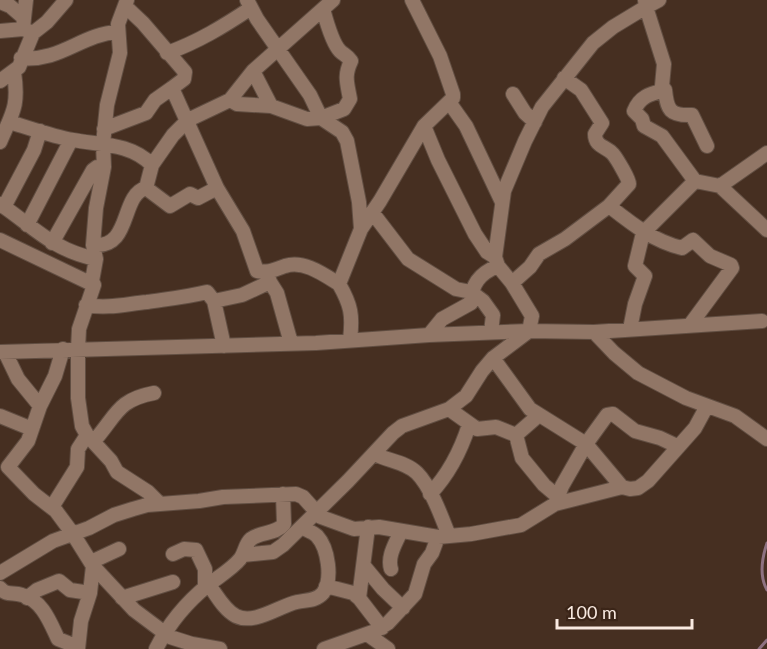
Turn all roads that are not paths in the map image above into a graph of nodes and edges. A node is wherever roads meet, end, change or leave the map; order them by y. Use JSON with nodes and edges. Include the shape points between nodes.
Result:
{"nodes":[{"id":1,"x":26,"y":0,"type":"edge"},
{"id":2,"x":66,"y":0,"type":"edge"},
{"id":3,"x":412,"y":0,"type":"edge"},
{"id":4,"x":659,"y":0,"type":"edge"},
{"id":5,"x":0,"y":2,"type":"edge"},
{"id":6,"x":126,"y":3,"type":"edge"},
{"id":7,"x":249,"y":4,"type":"edge"},
{"id":8,"x":645,"y":4,"type":"edge"},
{"id":9,"x":328,"y":5,"type":"edge"},
{"id":10,"x":27,"y":27,"type":"junction"},
{"id":11,"x":0,"y":31,"type":"edge"},
{"id":12,"x":118,"y":32,"type":"junction"},
{"id":13,"x":278,"y":50,"type":"junction"},
{"id":14,"x":167,"y":53,"type":"junction"},
{"id":15,"x":21,"y":58,"type":"junction"},
{"id":16,"x":253,"y":71,"type":"junction"},
{"id":17,"x":14,"y":72,"type":"junction"},
{"id":18,"x":564,"y":78,"type":"junction"},
{"id":19,"x":0,"y":81,"type":"edge"},
{"id":20,"x":172,"y":88,"type":"junction"},
{"id":21,"x":665,"y":90,"type":"junction"},
{"id":22,"x":513,"y":94,"type":"dead end"},
{"id":23,"x":230,"y":100,"type":"junction"},
{"id":24,"x":449,"y":102,"type":"junction"},
{"id":25,"x":271,"y":106,"type":"junction"},
{"id":26,"x":321,"y":118,"type":"junction"},
{"id":27,"x":188,"y":120,"type":"junction"},
{"id":28,"x":9,"y":122,"type":"junction"},
{"id":29,"x":535,"y":122,"type":"junction"},
{"id":30,"x":424,"y":126,"type":"junction"},
{"id":31,"x":104,"y":129,"type":"junction"},
{"id":32,"x":40,"y":131,"type":"junction"},
{"id":33,"x":71,"y":140,"type":"junction"},
{"id":34,"x":0,"y":142,"type":"edge"},
{"id":35,"x":103,"y":144,"type":"junction"},
{"id":36,"x":707,"y":146,"type":"dead end"},
{"id":37,"x":767,"y":153,"type":"edge"},
{"id":38,"x":152,"y":165,"type":"junction"},
{"id":39,"x":104,"y":167,"type":"junction"},
{"id":40,"x":695,"y":181,"type":"junction"},
{"id":41,"x":720,"y":186,"type":"junction"},
{"id":42,"x":146,"y":188,"type":"junction"},
{"id":43,"x":218,"y":188,"type":"junction"},
{"id":44,"x":502,"y":202,"type":"junction"},
{"id":45,"x":2,"y":206,"type":"edge"},
{"id":46,"x":609,"y":206,"type":"junction"},
{"id":47,"x":372,"y":212,"type":"junction"},
{"id":48,"x":27,"y":225,"type":"junction"},
{"id":49,"x":361,"y":229,"type":"junction"},
{"id":50,"x":767,"y":230,"type":"edge"},
{"id":51,"x":643,"y":233,"type":"junction"},
{"id":52,"x":0,"y":240,"type":"edge"},
{"id":53,"x":52,"y":243,"type":"junction"},
{"id":54,"x":93,"y":245,"type":"junction"},
{"id":55,"x":96,"y":259,"type":"junction"},
{"id":56,"x":496,"y":261,"type":"junction"},
{"id":57,"x":268,"y":278,"type":"junction"},
{"id":58,"x":512,"y":283,"type":"junction"},
{"id":59,"x":339,"y":284,"type":"junction"},
{"id":60,"x":94,"y":285,"type":"junction"},
{"id":61,"x":471,"y":292,"type":"junction"},
{"id":62,"x":214,"y":301,"type":"junction"},
{"id":63,"x":86,"y":305,"type":"junction"},
{"id":64,"x":762,"y":321,"type":"dead end"},
{"id":65,"x":690,"y":325,"type":"junction"},
{"id":66,"x":630,"y":328,"type":"junction"},
{"id":67,"x":529,"y":331,"type":"junction"},
{"id":68,"x":491,"y":332,"type":"junction"},
{"id":69,"x":594,"y":332,"type":"junction"},
{"id":70,"x":429,"y":335,"type":"junction"},
{"id":71,"x":350,"y":340,"type":"junction"},
{"id":72,"x":291,"y":343,"type":"junction"},
{"id":73,"x":224,"y":346,"type":"junction"},
{"id":74,"x":70,"y":349,"type":"junction"},
{"id":75,"x":3,"y":352,"type":"edge"},
{"id":76,"x":493,"y":358,"type":"junction"},
{"id":77,"x":154,"y":393,"type":"dead end"},
{"id":78,"x":40,"y":406,"type":"junction"},
{"id":79,"x":707,"y":406,"type":"junction"},
{"id":80,"x":448,"y":409,"type":"junction"},
{"id":81,"x":539,"y":415,"type":"junction"},
{"id":82,"x":0,"y":416,"type":"edge"},
{"id":83,"x":469,"y":424,"type":"junction"},
{"id":84,"x":32,"y":429,"type":"junction"},
{"id":85,"x":516,"y":435,"type":"junction"},
{"id":86,"x":90,"y":438,"type":"junction"},
{"id":87,"x":767,"y":439,"type":"edge"},
{"id":88,"x":586,"y":444,"type":"junction"},
{"id":89,"x":678,"y":446,"type":"junction"},
{"id":90,"x":375,"y":454,"type":"junction"},
{"id":91,"x":4,"y":470,"type":"edge"},
{"id":92,"x":622,"y":487,"type":"junction"},
{"id":93,"x":283,"y":494,"type":"junction"},
{"id":94,"x":430,"y":494,"type":"junction"},
{"id":95,"x":556,"y":500,"type":"junction"},
{"id":96,"x":160,"y":504,"type":"junction"},
{"id":97,"x":52,"y":507,"type":"junction"},
{"id":98,"x":315,"y":512,"type":"junction"},
{"id":99,"x":301,"y":527,"type":"junction"},
{"id":100,"x":368,"y":527,"type":"junction"},
{"id":101,"x":401,"y":531,"type":"junction"},
{"id":102,"x":73,"y":534,"type":"junction"},
{"id":103,"x":444,"y":537,"type":"junction"},
{"id":104,"x":119,"y":549,"type":"dead end"},
{"id":105,"x":173,"y":554,"type":"dead end"},
{"id":106,"x":243,"y":555,"type":"junction"},
{"id":107,"x":92,"y":564,"type":"junction"},
{"id":108,"x":364,"y":566,"type":"junction"},
{"id":109,"x":391,"y":569,"type":"dead end"},
{"id":110,"x":0,"y":573,"type":"edge"},
{"id":111,"x":174,"y":582,"type":"dead end"},
{"id":112,"x":207,"y":586,"type":"junction"},
{"id":113,"x":326,"y":586,"type":"junction"},
{"id":114,"x":0,"y":588,"type":"edge"},
{"id":115,"x":90,"y":593,"type":"junction"},
{"id":116,"x":27,"y":597,"type":"junction"},
{"id":117,"x":122,"y":598,"type":"junction"},
{"id":118,"x":359,"y":598,"type":"junction"},
{"id":119,"x":404,"y":608,"type":"junction"},
{"id":120,"x":382,"y":628,"type":"junction"},
{"id":121,"x":164,"y":634,"type":"junction"},
{"id":122,"x":367,"y":634,"type":"junction"},
{"id":123,"x":78,"y":648,"type":"edge"},
{"id":124,"x":386,"y":648,"type":"edge"},
{"id":125,"x":156,"y":649,"type":"edge"},
{"id":126,"x":220,"y":649,"type":"edge"},
{"id":127,"x":324,"y":649,"type":"edge"}],
"edges":[{"from":1,"to":10,"type":"street"},
{"from":2,"to":10,"type":"street","via":[[46,22]]},
{"from":3,"to":24,"type":"street","via":[[440,56],[453,94]]},
{"from":4,"to":8,"type":"street"},
{"from":5,"to":10,"type":"street","via":[[10,6]]},
{"from":6,"to":12,"type":"street"},
{"from":6,"to":14,"type":"street"},
{"from":7,"to":13,"type":"street"},
{"from":7,"to":14,"type":"street","via":[[215,31]]},
{"from":8,"to":18,"type":"street","via":[[593,43]]},
{"from":8,"to":21,"type":"street","via":[[664,64]]},
{"from":9,"to":13,"type":"street"},
{"from":9,"to":26,"type":"street","via":[[328,26],[340,51],[351,61],[346,69],[350,99],[344,109]]},
{"from":10,"to":11,"type":"street"},
{"from":10,"to":15,"type":"street"},
{"from":12,"to":15,"type":"street","via":[[101,33],[54,56]]},
{"from":12,"to":31,"type":"street","via":[[120,52]]},
{"from":13,"to":16,"type":"street"},
{"from":13,"to":26,"type":"street"},
{"from":14,"to":20,"type":"street","via":[[185,72],[184,79]]},
{"from":15,"to":17,"type":"street"},
{"from":16,"to":23,"type":"street"},
{"from":16,"to":25,"type":"street"},
{"from":17,"to":19,"type":"street"},
{"from":17,"to":28,"type":"street","via":[[15,110]]},
{"from":18,"to":29,"type":"street"},
{"from":18,"to":46,"type":"street","via":[[581,90],[591,105],[602,123],[594,136],[596,140],[613,154],[628,176],[629,184]]},
{"from":20,"to":27,"type":"street"},
{"from":20,"to":31,"type":"street","via":[[155,100],[147,113]]},
{"from":21,"to":36,"type":"street","via":[[671,112],[692,115]]},
{"from":21,"to":40,"type":"street","via":[[638,101],[634,111],[644,126],[662,136]]},
{"from":22,"to":29,"type":"street"},
{"from":23,"to":25,"type":"street"},
{"from":23,"to":27,"type":"street"},
{"from":24,"to":30,"type":"street"},
{"from":24,"to":44,"type":"street","via":[[466,126]]},
{"from":25,"to":26,"type":"street","via":[[308,119]]},
{"from":26,"to":49,"type":"street","via":[[342,132],[347,141]]},
{"from":27,"to":38,"type":"street"},
{"from":27,"to":43,"type":"street"},
{"from":28,"to":32,"type":"street"},
{"from":28,"to":34,"type":"street"},
{"from":29,"to":44,"type":"street"},
{"from":30,"to":47,"type":"street"},
{"from":30,"to":56,"type":"street","via":[[475,234]]},
{"from":31,"to":35,"type":"street"},
{"from":32,"to":33,"type":"street"},
{"from":32,"to":45,"type":"street","via":[[34,150]]},
{"from":33,"to":35,"type":"street"},
{"from":33,"to":48,"type":"street"},
{"from":35,"to":38,"type":"street","via":[[143,155]]},
{"from":35,"to":39,"type":"street"},
{"from":37,"to":41,"type":"street"},
{"from":38,"to":42,"type":"street"},
{"from":39,"to":53,"type":"street","via":[[93,170]]},
{"from":39,"to":54,"type":"street"},
{"from":40,"to":41,"type":"street"},
{"from":40,"to":51,"type":"street"},
{"from":41,"to":50,"type":"street"},
{"from":42,"to":43,"type":"street","via":[[170,206],[189,194],[198,198]]},
{"from":42,"to":54,"type":"street","via":[[134,195],[117,236],[99,246]]},
{"from":43,"to":57,"type":"street","via":[[243,231],[257,271]]},
{"from":44,"to":56,"type":"street"},
{"from":45,"to":48,"type":"street"},
{"from":46,"to":51,"type":"street"},
{"from":46,"to":58,"type":"street","via":[[539,254]]},
{"from":47,"to":49,"type":"street"},
{"from":47,"to":61,"type":"street","via":[[415,265],[456,289]]},
{"from":48,"to":53,"type":"street"},
{"from":49,"to":59,"type":"street"},
{"from":51,"to":65,"type":"street","via":[[682,248],[693,240],[710,256],[732,267]]},
{"from":51,"to":66,"type":"street","via":[[635,266],[645,276]]},
{"from":52,"to":60,"type":"street"},
{"from":53,"to":55,"type":"street"},
{"from":54,"to":55,"type":"street"},
{"from":55,"to":60,"type":"street"},
{"from":56,"to":58,"type":"street"},
{"from":56,"to":61,"type":"street"},
{"from":57,"to":59,"type":"street","via":[[286,266],[302,265]]},
{"from":57,"to":62,"type":"street","via":[[242,295]]},
{"from":57,"to":72,"type":"street","via":[[277,293]]},
{"from":58,"to":67,"type":"street","via":[[532,316]]},
{"from":59,"to":71,"type":"street","via":[[351,310]]},
{"from":60,"to":63,"type":"street"},
{"from":61,"to":68,"type":"street","via":[[493,315]]},
{"from":61,"to":70,"type":"street","via":[[471,303],[442,319]]},
{"from":62,"to":63,"type":"street","via":[[207,292],[100,308]]},
{"from":62,"to":73,"type":"street"},
{"from":63,"to":74,"type":"street"},
{"from":64,"to":65,"type":"street"},
{"from":65,"to":66,"type":"street"},
{"from":66,"to":69,"type":"street"},
{"from":67,"to":68,"type":"street"},
{"from":67,"to":69,"type":"street"},
{"from":67,"to":76,"type":"street"},
{"from":68,"to":70,"type":"street"},
{"from":69,"to":79,"type":"street","via":[[638,373]]},
{"from":70,"to":71,"type":"street"},
{"from":71,"to":72,"type":"street"},
{"from":72,"to":73,"type":"street"},
{"from":73,"to":74,"type":"street"},
{"from":74,"to":75,"type":"street"},
{"from":74,"to":78,"type":"street"},
{"from":74,"to":86,"type":"street","via":[[82,426]]},
{"from":75,"to":78,"type":"street"},
{"from":76,"to":80,"type":"street","via":[[466,396]]},
{"from":76,"to":81,"type":"street","via":[[530,409]]},
{"from":77,"to":86,"type":"street","via":[[122,405]]},
{"from":78,"to":84,"type":"street"},
{"from":79,"to":87,"type":"street","via":[[735,416]]},
{"from":79,"to":89,"type":"street","via":[[695,428]]},
{"from":80,"to":83,"type":"street"},
{"from":80,"to":90,"type":"street","via":[[402,426]]},
{"from":81,"to":85,"type":"street"},
{"from":81,"to":88,"type":"street"},
{"from":82,"to":84,"type":"street"},
{"from":83,"to":85,"type":"street","via":[[482,430],[496,427]]},
{"from":83,"to":94,"type":"street","via":[[460,450]]},
{"from":84,"to":91,"type":"street","via":[[28,441]]},
{"from":85,"to":95,"type":"street","via":[[522,458]]},
{"from":86,"to":96,"type":"street","via":[[120,475]]},
{"from":86,"to":97,"type":"street","via":[[78,449],[77,466]]},
{"from":88,"to":89,"type":"street","via":[[607,415],[613,414],[635,431]]},
{"from":88,"to":92,"type":"street"},
{"from":88,"to":95,"type":"street"},
{"from":89,"to":92,"type":"street","via":[[648,481],[638,488]]},
{"from":90,"to":94,"type":"street","via":[[417,473]]},
{"from":90,"to":98,"type":"street"},
{"from":91,"to":97,"type":"street"},
{"from":92,"to":95,"type":"street"},
{"from":93,"to":96,"type":"street"},
{"from":93,"to":98,"type":"street","via":[[303,496]]},
{"from":93,"to":106,"type":"street","via":[[284,524],[275,532],[253,537]]},
{"from":94,"to":103,"type":"street"},
{"from":95,"to":103,"type":"street","via":[[521,525]]},
{"from":96,"to":102,"type":"street","via":[[124,512]]},
{"from":97,"to":102,"type":"street"},
{"from":98,"to":99,"type":"street"},
{"from":98,"to":100,"type":"street","via":[[350,529]]},
{"from":99,"to":106,"type":"street","via":[[273,552]]},
{"from":99,"to":113,"type":"street","via":[[314,534],[324,548]]},
{"from":100,"to":101,"type":"street"},
{"from":100,"to":108,"type":"street"},
{"from":101,"to":103,"type":"street"},
{"from":101,"to":109,"type":"street","via":[[390,556]]},
{"from":102,"to":107,"type":"street"},
{"from":102,"to":110,"type":"street","via":[[53,541]]},
{"from":103,"to":119,"type":"street","via":[[424,564],[418,588]]},
{"from":104,"to":107,"type":"street"},
{"from":105,"to":112,"type":"street","via":[[184,549],[196,550],[205,569]]},
{"from":106,"to":112,"type":"street"},
{"from":107,"to":115,"type":"street"},
{"from":107,"to":117,"type":"street"},
{"from":108,"to":118,"type":"street"},
{"from":108,"to":119,"type":"street"},
{"from":111,"to":117,"type":"street"},
{"from":112,"to":113,"type":"street","via":[[230,613],[245,618],[316,598]]},
{"from":112,"to":121,"type":"street"},
{"from":113,"to":118,"type":"street"},
{"from":114,"to":116,"type":"street","via":[[6,594]]},
{"from":115,"to":116,"type":"street","via":[[70,590],[59,581]]},
{"from":115,"to":123,"type":"street"},
{"from":116,"to":123,"type":"street","via":[[45,612],[58,639]]},
{"from":117,"to":121,"type":"street"},
{"from":118,"to":120,"type":"street"},
{"from":119,"to":120,"type":"street"},
{"from":120,"to":122,"type":"street"},
{"from":121,"to":125,"type":"street"},
{"from":121,"to":126,"type":"street"},
{"from":122,"to":124,"type":"street"},
{"from":122,"to":127,"type":"street"}]}
